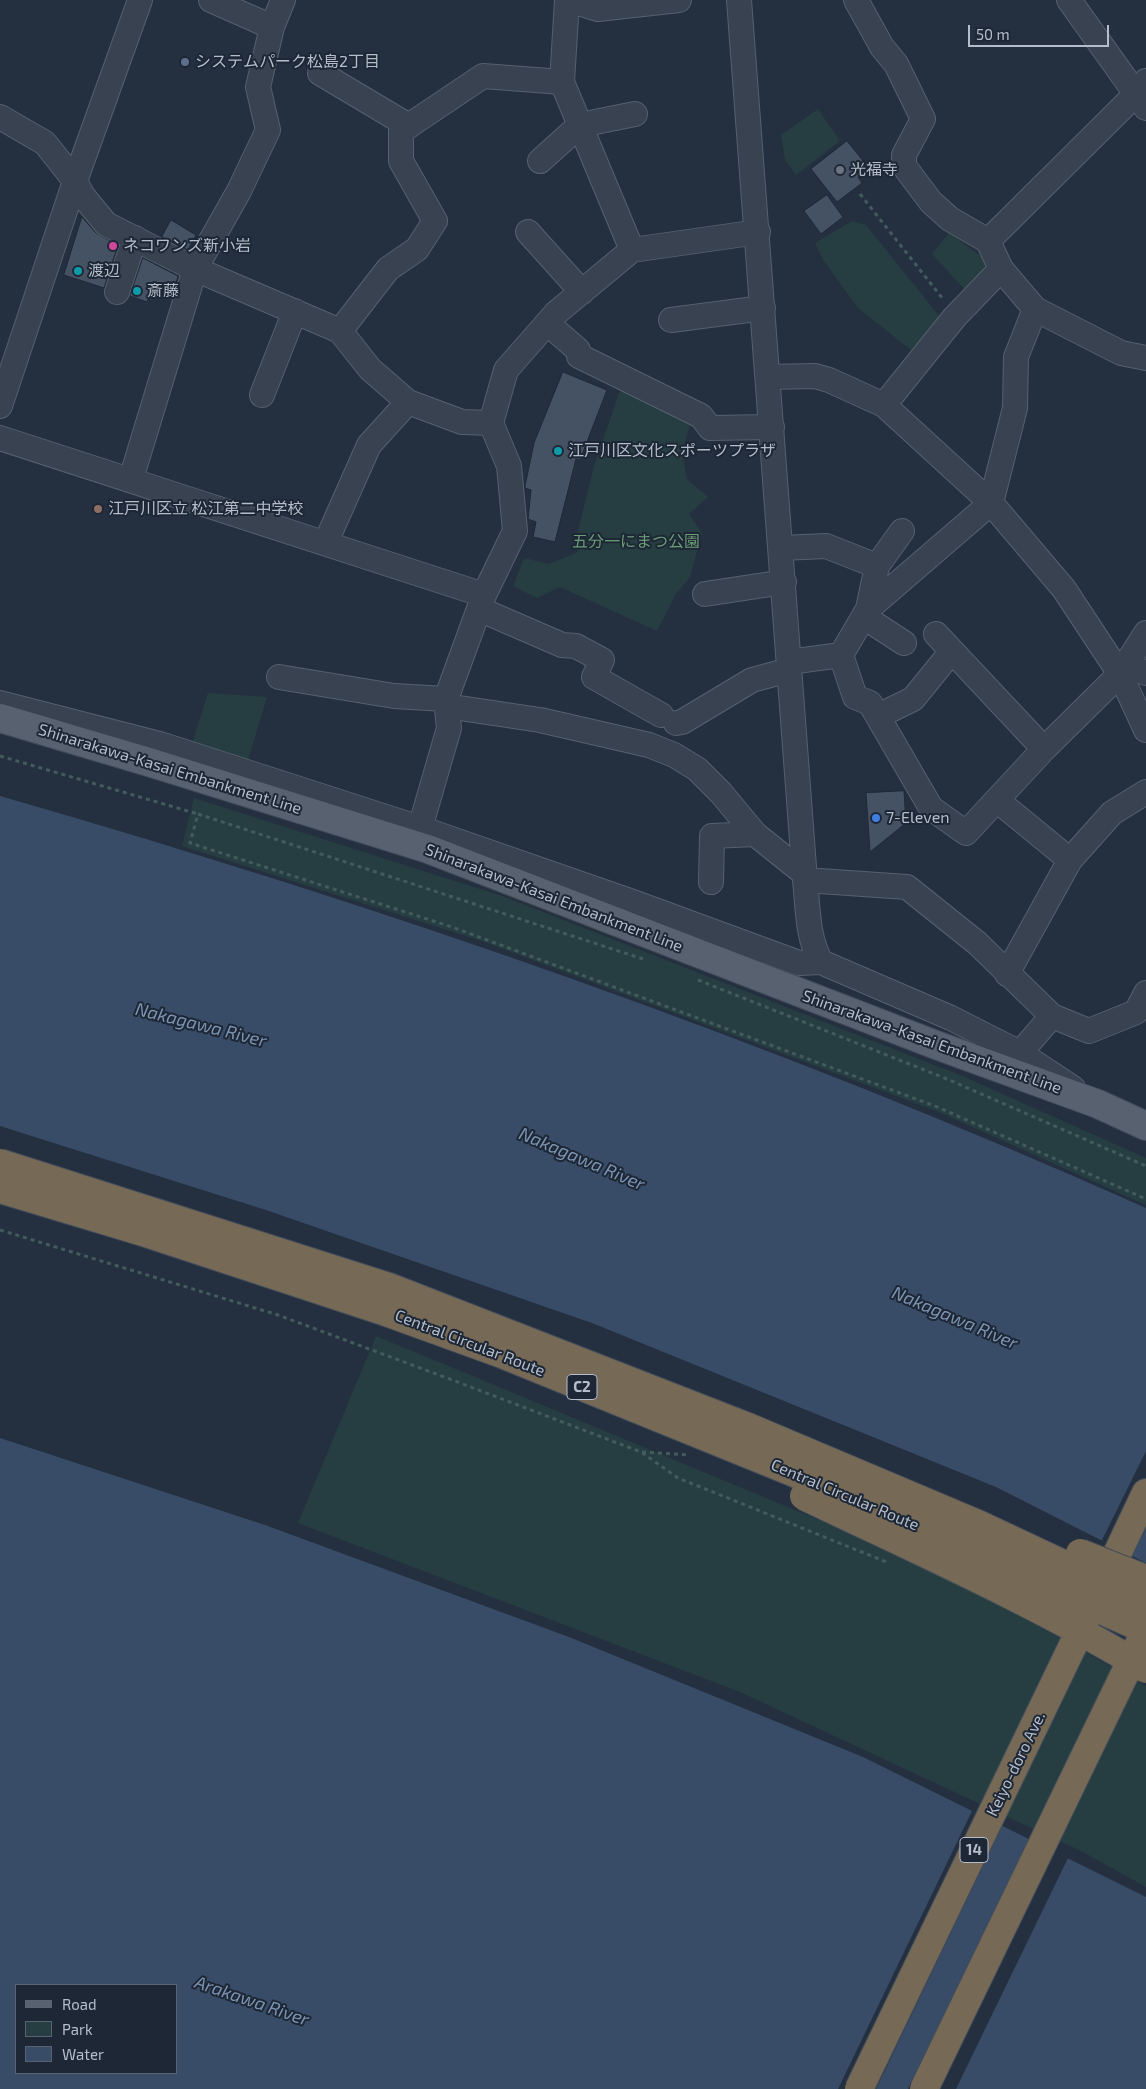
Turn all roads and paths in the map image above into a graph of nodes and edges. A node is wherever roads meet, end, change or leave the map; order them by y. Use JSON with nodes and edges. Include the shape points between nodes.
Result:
{"nodes":[{"id":1,"x":140,"y":0,"type":"edge"},
{"id":2,"x":212,"y":0,"type":"edge"},
{"id":3,"x":283,"y":0,"type":"edge"},
{"id":4,"x":568,"y":0,"type":"edge"},
{"id":5,"x":679,"y":0,"type":"edge"},
{"id":6,"x":739,"y":0,"type":"edge"},
{"id":7,"x":856,"y":0,"type":"edge"},
{"id":8,"x":1069,"y":0,"type":"edge"},
{"id":9,"x":272,"y":27,"type":"junction"},
{"id":10,"x":320,"y":73,"type":"dead end"},
{"id":11,"x":562,"y":82,"type":"junction"},
{"id":12,"x":1143,"y":94,"type":"edge"},
{"id":13,"x":635,"y":114,"type":"dead end"},
{"id":14,"x":0,"y":117,"type":"edge"},
{"id":15,"x":580,"y":125,"type":"junction"},
{"id":16,"x":409,"y":126,"type":"junction"},
{"id":17,"x":540,"y":161,"type":"dead end"},
{"id":18,"x":75,"y":181,"type":"junction"},
{"id":19,"x":860,"y":194,"type":"dead end"},
{"id":20,"x":528,"y":232,"type":"dead end"},
{"id":21,"x":758,"y":232,"type":"junction"},
{"id":22,"x":135,"y":238,"type":"junction"},
{"id":23,"x":988,"y":241,"type":"junction"},
{"id":24,"x":632,"y":250,"type":"junction"},
{"id":25,"x":195,"y":269,"type":"junction"},
{"id":26,"x":1001,"y":269,"type":"junction"},
{"id":27,"x":117,"y":292,"type":"dead end"},
{"id":28,"x":582,"y":292,"type":"junction"},
{"id":29,"x":945,"y":302,"type":"dead end"},
{"id":30,"x":763,"y":308,"type":"junction"},
{"id":31,"x":1035,"y":309,"type":"junction"},
{"id":32,"x":295,"y":311,"type":"junction"},
{"id":33,"x":671,"y":320,"type":"dead end"},
{"id":34,"x":547,"y":323,"type":"junction"},
{"id":35,"x":340,"y":331,"type":"junction"},
{"id":36,"x":1146,"y":358,"type":"edge"},
{"id":37,"x":768,"y":377,"type":"junction"},
{"id":38,"x":262,"y":395,"type":"dead end"},
{"id":39,"x":408,"y":402,"type":"junction"},
{"id":40,"x":884,"y":405,"type":"junction"},
{"id":41,"x":0,"y":406,"type":"edge"},
{"id":42,"x":491,"y":423,"type":"junction"},
{"id":43,"x":772,"y":427,"type":"junction"},
{"id":44,"x":0,"y":438,"type":"edge"},
{"id":45,"x":131,"y":478,"type":"junction"},
{"id":46,"x":991,"y":503,"type":"junction"},
{"id":47,"x":902,"y":531,"type":"dead end"},
{"id":48,"x":326,"y":542,"type":"junction"},
{"id":49,"x":781,"y":548,"type":"junction"},
{"id":50,"x":877,"y":566,"type":"junction"},
{"id":51,"x":784,"y":582,"type":"junction"},
{"id":52,"x":705,"y":594,"type":"dead end"},
{"id":53,"x":482,"y":602,"type":"junction"},
{"id":54,"x":866,"y":613,"type":"junction"},
{"id":55,"x":1146,"y":632,"type":"edge"},
{"id":56,"x":936,"y":634,"type":"dead end"},
{"id":57,"x":904,"y":643,"type":"dead end"},
{"id":58,"x":952,"y":651,"type":"junction"},
{"id":59,"x":841,"y":654,"type":"junction"},
{"id":60,"x":789,"y":666,"type":"junction"},
{"id":61,"x":1131,"y":671,"type":"edge"},
{"id":62,"x":279,"y":677,"type":"dead end"},
{"id":63,"x":0,"y":703,"type":"edge"},
{"id":64,"x":446,"y":703,"type":"junction"},
{"id":65,"x":878,"y":716,"type":"junction"},
{"id":66,"x":14,"y":717,"type":"edge"},
{"id":67,"x":1146,"y":730,"type":"edge"},
{"id":68,"x":1044,"y":749,"type":"junction"},
{"id":69,"x":0,"y":756,"type":"edge"},
{"id":70,"x":1146,"y":792,"type":"edge"},
{"id":71,"x":998,"y":801,"type":"junction"},
{"id":72,"x":198,"y":814,"type":"junction"},
{"id":73,"x":420,"y":828,"type":"junction"},
{"id":74,"x":755,"y":834,"type":"junction"},
{"id":75,"x":1070,"y":860,"type":"junction"},
{"id":76,"x":805,"y":877,"type":"junction"},
{"id":77,"x":711,"y":882,"type":"dead end"},
{"id":78,"x":650,"y":961,"type":"dead end"},
{"id":79,"x":821,"y":962,"type":"junction"},
{"id":80,"x":1007,"y":974,"type":"junction"},
{"id":81,"x":696,"y":979,"type":"dead end"},
{"id":82,"x":1146,"y":994,"type":"edge"},
{"id":83,"x":1052,"y":1016,"type":"junction"},
{"id":84,"x":1020,"y":1053,"type":"junction"},
{"id":85,"x":1098,"y":1104,"type":"junction"},
{"id":86,"x":1146,"y":1126,"type":"edge"},
{"id":87,"x":0,"y":1163,"type":"edge"},
{"id":88,"x":1146,"y":1166,"type":"edge"},
{"id":89,"x":0,"y":1189,"type":"edge"},
{"id":90,"x":1146,"y":1199,"type":"edge"},
{"id":91,"x":0,"y":1230,"type":"edge"},
{"id":92,"x":720,"y":1442,"type":"junction"},
{"id":93,"x":1146,"y":1493,"type":"edge"},
{"id":94,"x":980,"y":1525,"type":"junction"},
{"id":95,"x":893,"y":1564,"type":"dead end"},
{"id":96,"x":1146,"y":1579,"type":"edge"},
{"id":97,"x":1146,"y":1603,"type":"edge"},
{"id":98,"x":1145,"y":1632,"type":"edge"},
{"id":99,"x":1146,"y":1669,"type":"edge"},
{"id":100,"x":860,"y":2089,"type":"edge"},
{"id":101,"x":924,"y":2089,"type":"edge"}],
"edges":[{"from":1,"to":18,"type":"street"},
{"from":2,"to":9,"type":"street"},
{"from":3,"to":9,"type":"street"},
{"from":4,"to":5,"type":"street","via":[[598,9]]},
{"from":4,"to":11,"type":"street"},
{"from":6,"to":21,"type":"street"},
{"from":7,"to":23,"type":"street","via":[[882,47],[896,64],[923,119],[904,155],[904,166],[931,202],[950,219]]},
{"from":8,"to":12,"type":"street"},
{"from":9,"to":25,"type":"street","via":[[258,86],[268,130],[239,191]]},
{"from":10,"to":16,"type":"street"},
{"from":11,"to":15,"type":"street"},
{"from":11,"to":16,"type":"street","via":[[483,76]]},
{"from":12,"to":23,"type":"street"},
{"from":13,"to":15,"type":"street"},
{"from":14,"to":18,"type":"street","via":[[45,143]]},
{"from":15,"to":17,"type":"street"},
{"from":15,"to":24,"type":"street"},
{"from":16,"to":35,"type":"street","via":[[401,131],[401,161],[435,221],[417,249],[388,270]]},
{"from":18,"to":22,"type":"street","via":[[106,224]]},
{"from":18,"to":41,"type":"street"},
{"from":19,"to":29,"type":"path"},
{"from":20,"to":28,"type":"street"},
{"from":21,"to":24,"type":"street"},
{"from":21,"to":30,"type":"street"},
{"from":22,"to":25,"type":"street"},
{"from":22,"to":27,"type":"street"},
{"from":23,"to":26,"type":"street"},
{"from":24,"to":28,"type":"street"},
{"from":25,"to":32,"type":"street"},
{"from":25,"to":45,"type":"street"},
{"from":26,"to":31,"type":"street"},
{"from":26,"to":40,"type":"street","via":[[954,318]]},
{"from":28,"to":34,"type":"street"},
{"from":30,"to":33,"type":"street"},
{"from":30,"to":37,"type":"street"},
{"from":31,"to":36,"type":"street","via":[[1120,353]]},
{"from":31,"to":46,"type":"street","via":[[1016,357],[1015,408]]},
{"from":32,"to":35,"type":"street"},
{"from":32,"to":38,"type":"street"},
{"from":34,"to":42,"type":"street","via":[[506,370]]},
{"from":34,"to":43,"type":"street","via":[[578,350],[579,356],[701,416],[710,428]]},
{"from":35,"to":39,"type":"street","via":[[370,369]]},
{"from":37,"to":40,"type":"street","via":[[815,376]]},
{"from":37,"to":43,"type":"street"},
{"from":39,"to":42,"type":"street","via":[[462,422]]},
{"from":39,"to":48,"type":"street","via":[[370,445]]},
{"from":40,"to":46,"type":"street"},
{"from":42,"to":53,"type":"street","via":[[509,466],[515,531]]},
{"from":43,"to":49,"type":"street"},
{"from":44,"to":45,"type":"street"},
{"from":45,"to":48,"type":"street"},
{"from":46,"to":54,"type":"street"},
{"from":46,"to":61,"type":"street"},
{"from":47,"to":50,"type":"street"},
{"from":48,"to":53,"type":"street"},
{"from":49,"to":50,"type":"street","via":[[826,546]]},
{"from":49,"to":51,"type":"street"},
{"from":50,"to":54,"type":"street"},
{"from":51,"to":52,"type":"street"},
{"from":51,"to":60,"type":"street"},
{"from":53,"to":60,"type":"street","via":[[562,645],[576,646],[602,660],[594,677],[668,719],[682,722],[752,680]]},
{"from":53,"to":64,"type":"street"},
{"from":54,"to":57,"type":"street"},
{"from":54,"to":59,"type":"street"},
{"from":55,"to":61,"type":"street"},
{"from":56,"to":58,"type":"street"},
{"from":58,"to":65,"type":"street","via":[[913,699]]},
{"from":58,"to":68,"type":"street"},
{"from":59,"to":60,"type":"street"},
{"from":59,"to":65,"type":"street","via":[[855,697],[870,703]]},
{"from":60,"to":76,"type":"street"},
{"from":61,"to":67,"type":"street"},
{"from":61,"to":68,"type":"street"},
{"from":62,"to":64,"type":"street"},
{"from":63,"to":66,"type":"street"},
{"from":64,"to":73,"type":"street","via":[[449,728]]},
{"from":64,"to":74,"type":"street","via":[[540,720],[649,745],[674,755],[697,769]]},
{"from":65,"to":71,"type":"street","via":[[931,808],[966,833]]},
{"from":66,"to":73,"type":"street","via":[[160,744]]},
{"from":66,"to":85,"type":"main road","name":"Shinarakawa-Kasai Embankment Line","via":[[428,850]]},
{"from":68,"to":71,"type":"street"},
{"from":69,"to":72,"type":"path"},
{"from":70,"to":75,"type":"street","via":[[1112,813]]},
{"from":71,"to":75,"type":"street"},
{"from":72,"to":78,"type":"path"},
{"from":72,"to":90,"type":"path","via":[[190,843],[452,928],[926,1102]]},
{"from":73,"to":79,"type":"street","via":[[798,963]]},
{"from":74,"to":76,"type":"street"},
{"from":74,"to":77,"type":"street","via":[[712,836]]},
{"from":75,"to":80,"type":"street"},
{"from":76,"to":79,"type":"street","via":[[810,934]]},
{"from":76,"to":80,"type":"street","via":[[907,887],[978,943]]},
{"from":79,"to":84,"type":"street","via":[[951,1018]]},
{"from":80,"to":83,"type":"street"},
{"from":81,"to":88,"type":"path","via":[[947,1079]]},
{"from":82,"to":83,"type":"street","via":[[1136,1012],[1089,1031]]},
{"from":83,"to":84,"type":"street"},
{"from":84,"to":85,"type":"street"},
{"from":85,"to":86,"type":"main road","name":"Shinarakawa-Kasai Embankment Line"},
{"from":87,"to":94,"type":"highway","name":"Central Circular Route","number":"C2","bridge":true,"via":[[389,1287],[748,1427]]},
{"from":89,"to":92,"type":"highway","name":"Central Circular Route","number":"C2","bridge":true,"via":[[386,1312],[502,1354]]},
{"from":91,"to":95,"type":"path","via":[[278,1315],[447,1378],[641,1452],[678,1478]]},
{"from":92,"to":98,"type":"highway","name":"Central Circular Route","number":"C2","bridge":true,"via":[[969,1549]]},
{"from":92,"to":99,"type":"highway","bridge":true,"via":[[803,1496],[1104,1643]]},
{"from":93,"to":100,"type":"highway","name":"Keiyo-doro Ave.","number":"14","bridge":true},
{"from":94,"to":96,"type":"highway","bridge":true,"via":[[1044,1540]]},
{"from":94,"to":97,"type":"highway","name":"Central Circular Route","number":"C2","bridge":true},
{"from":98,"to":101,"type":"highway","bridge":true}]}
